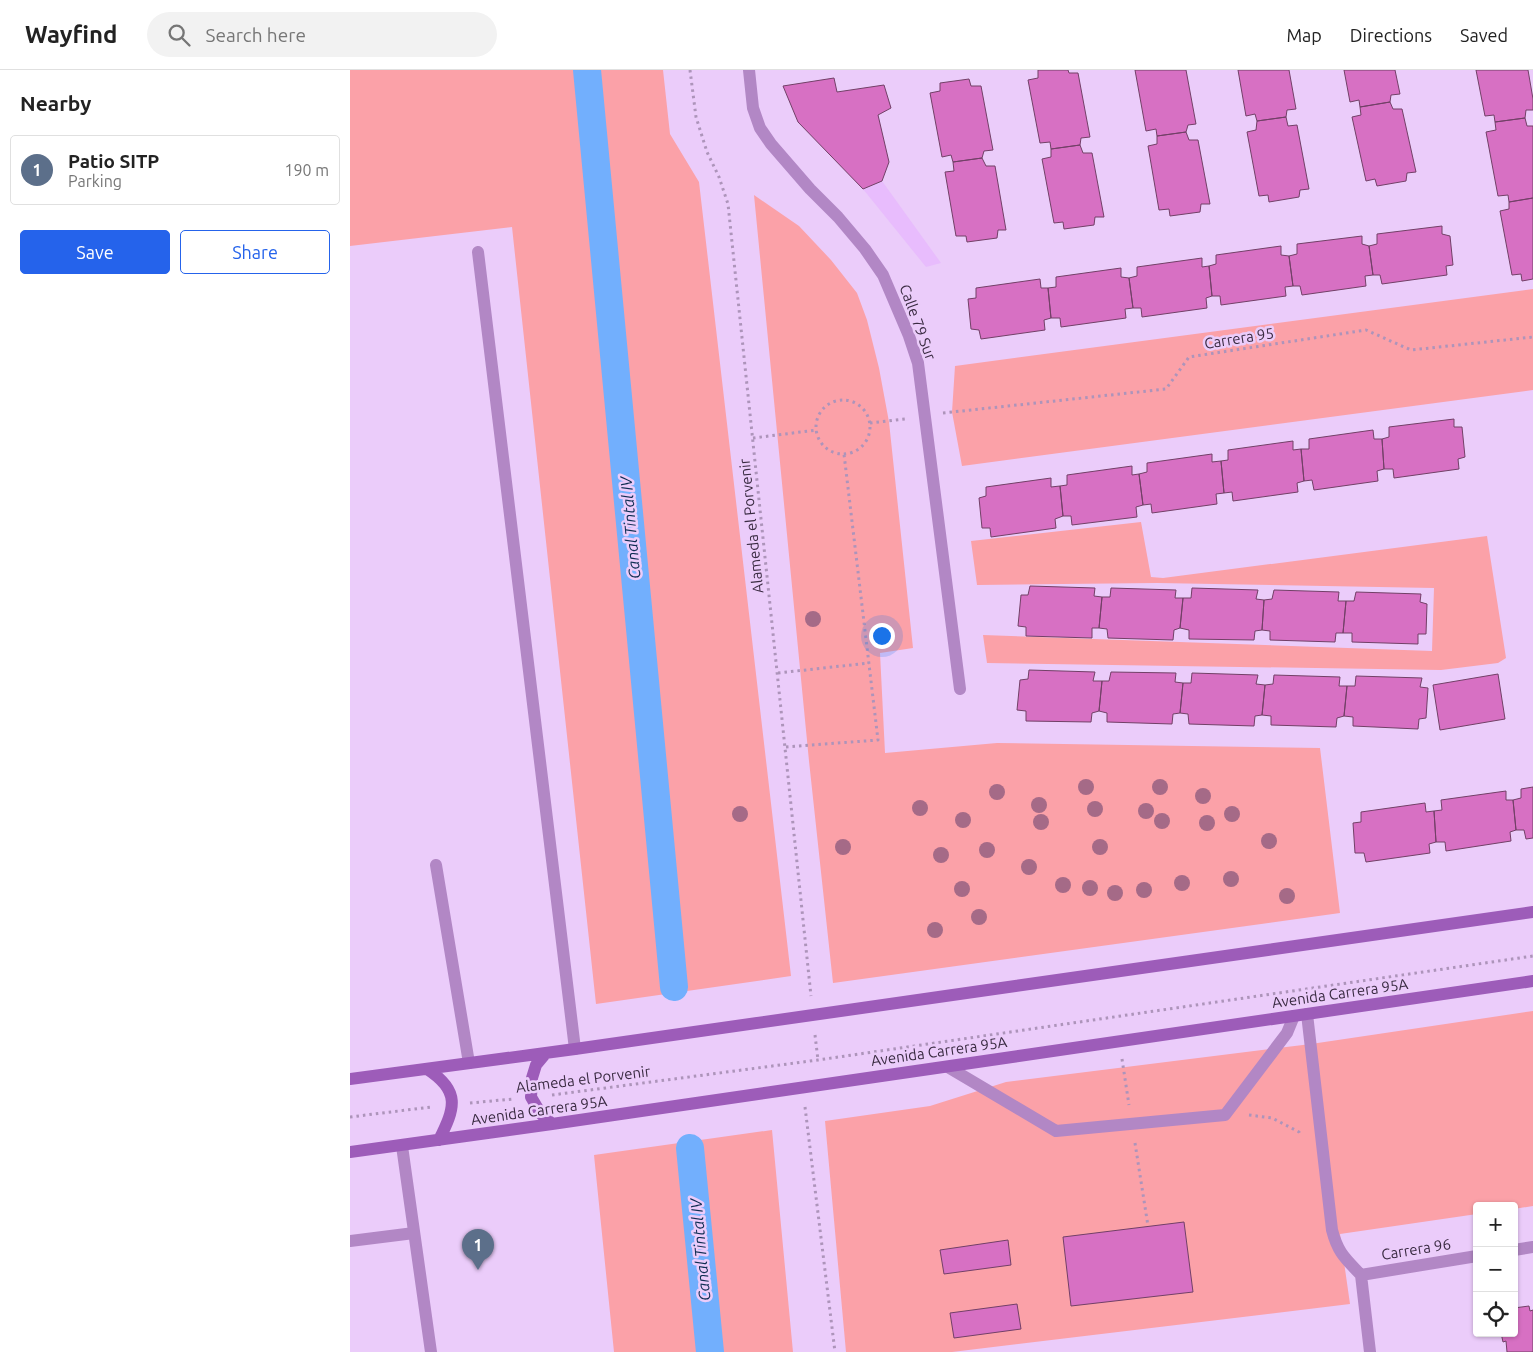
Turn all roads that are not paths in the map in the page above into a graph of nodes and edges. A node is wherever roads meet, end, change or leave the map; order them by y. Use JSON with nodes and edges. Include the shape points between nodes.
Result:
{"nodes":[{"id":1,"x":749,"y":70,"type":"edge"},
{"id":2,"x":478,"y":252,"type":"dead end"},
{"id":3,"x":960,"y":689,"type":"dead end"},
{"id":4,"x":436,"y":865,"type":"dead end"},
{"id":5,"x":1533,"y":912,"type":"edge"},
{"id":6,"x":1533,"y":981,"type":"edge"},
{"id":7,"x":1301,"y":1015,"type":"junction"},
{"id":8,"x":575,"y":1049,"type":"junction"},
{"id":9,"x":546,"y":1053,"type":"junction"},
{"id":10,"x":470,"y":1063,"type":"junction"},
{"id":11,"x":948,"y":1066,"type":"junction"},
{"id":12,"x":427,"y":1069,"type":"junction"},
{"id":13,"x":350,"y":1078,"type":"edge"},
{"id":14,"x":552,"y":1124,"type":"junction"},
{"id":15,"x":439,"y":1140,"type":"junction"},
{"id":16,"x":402,"y":1146,"type":"junction"},
{"id":17,"x":350,"y":1152,"type":"edge"},
{"id":18,"x":414,"y":1233,"type":"junction"},
{"id":19,"x":350,"y":1241,"type":"edge"},
{"id":20,"x":1533,"y":1247,"type":"edge"},
{"id":21,"x":1518,"y":1249,"type":"edge"},
{"id":22,"x":1473,"y":1257,"type":"edge"},
{"id":23,"x":1361,"y":1275,"type":"junction"},
{"id":24,"x":431,"y":1352,"type":"edge"},
{"id":25,"x":1370,"y":1352,"type":"edge"}],
"edges":[{"from":1,"to":3,"type":"street","name":"Calle 79 Sur","via":[[760,128],[865,249],[883,275],[909,336],[918,363]]},
{"from":2,"to":8,"type":"street"},
{"from":4,"to":10,"type":"street"},
{"from":5,"to":8,"type":"main road"},
{"from":6,"to":7,"type":"main road","name":"Avenida Carrera 95A"},
{"from":7,"to":11,"type":"main road","name":"Avenida Carrera 95A"},
{"from":7,"to":11,"type":"street","via":[[1225,1114],[1056,1131]]},
{"from":7,"to":23,"type":"street","via":[[1332,1230],[1341,1253]]},
{"from":8,"to":9,"type":"main road"},
{"from":9,"to":10,"type":"main road"},
{"from":9,"to":14,"type":"main road","via":[[536,1065],[531,1097],[541,1114]]},
{"from":10,"to":12,"type":"main road"},
{"from":11,"to":14,"type":"main road","name":"Avenida Carrera 95A"},
{"from":12,"to":13,"type":"main road"},
{"from":12,"to":15,"type":"main road","via":[[448,1087],[451,1096],[451,1114]]},
{"from":14,"to":15,"type":"main road","name":"Avenida Carrera 95A"},
{"from":15,"to":16,"type":"main road","name":"Avenida Carrera 95A"},
{"from":16,"to":17,"type":"main road","name":"Avenida Carrera 95A"},
{"from":16,"to":18,"type":"street"},
{"from":18,"to":19,"type":"street"},
{"from":18,"to":24,"type":"street"},
{"from":20,"to":21,"type":"street"},
{"from":22,"to":23,"type":"street","name":"Carrera 96"},
{"from":23,"to":25,"type":"street"}]}
